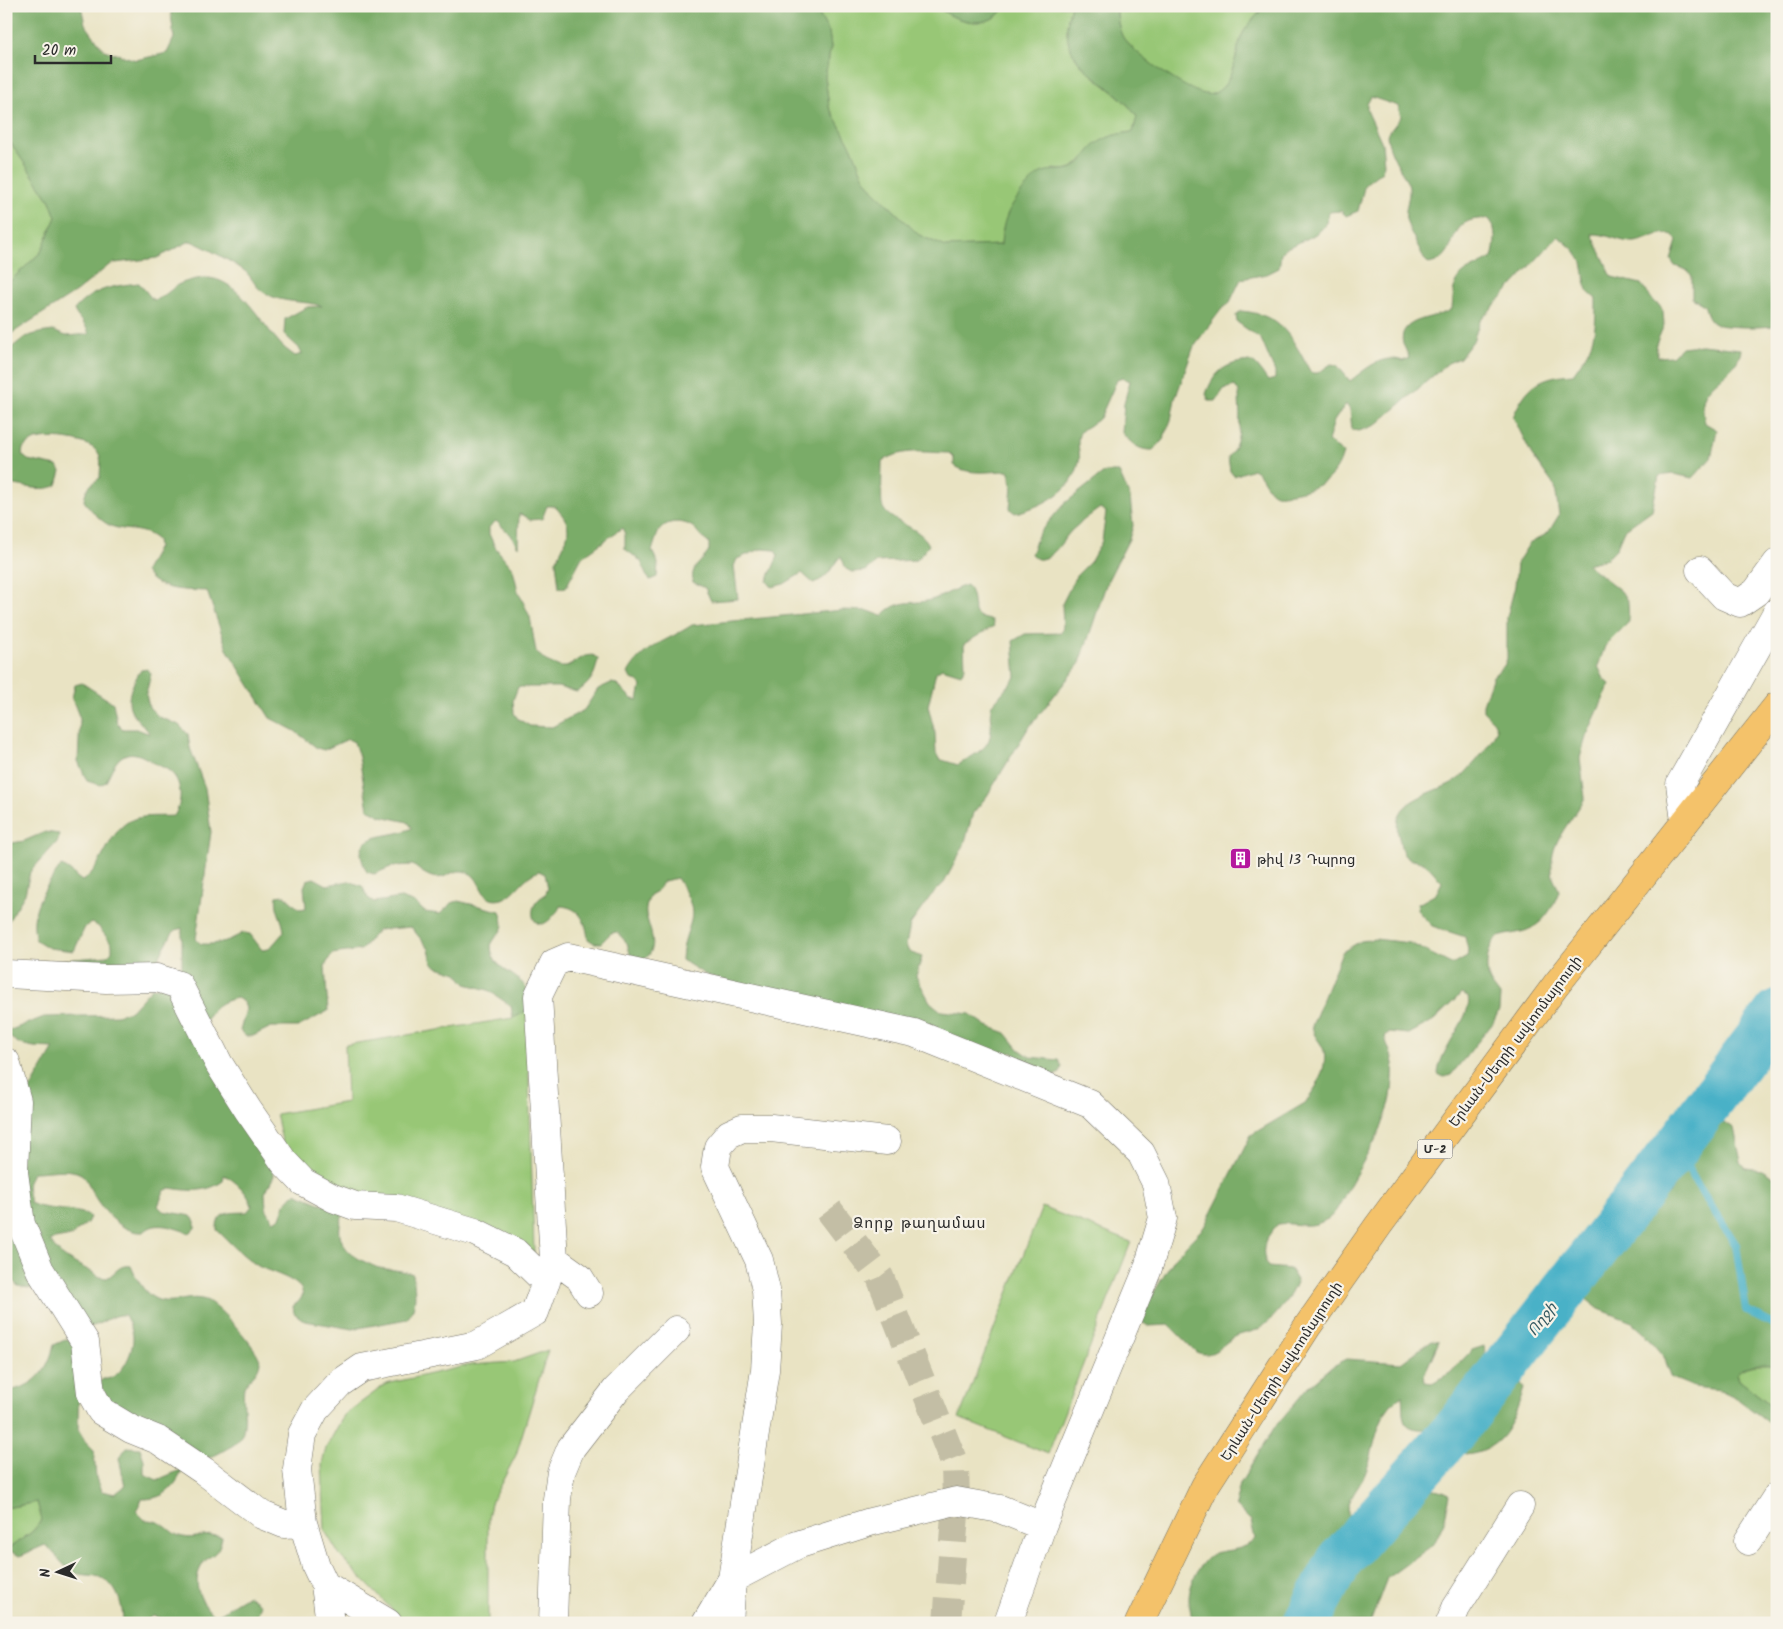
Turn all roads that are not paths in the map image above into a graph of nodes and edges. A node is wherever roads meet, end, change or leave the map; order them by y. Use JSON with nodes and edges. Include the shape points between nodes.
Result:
{"nodes":[{"id":1,"x":1777,"y":563,"type":"edge"},
{"id":2,"x":1700,"y":570,"type":"dead end"},
{"id":3,"x":1777,"y":612,"type":"edge"},
{"id":4,"x":1777,"y":706,"type":"edge"},
{"id":5,"x":1685,"y":820,"type":"junction"},
{"id":6,"x":6,"y":974,"type":"edge"},
{"id":7,"x":6,"y":1062,"type":"edge"},
{"id":8,"x":887,"y":1141,"type":"dead end"},
{"id":9,"x":550,"y":1271,"type":"junction"},
{"id":10,"x":589,"y":1293,"type":"dead end"},
{"id":11,"x":676,"y":1330,"type":"dead end"},
{"id":12,"x":1777,"y":1496,"type":"edge"},
{"id":13,"x":1520,"y":1506,"type":"dead end"},
{"id":14,"x":303,"y":1522,"type":"junction"},
{"id":15,"x":1042,"y":1526,"type":"junction"},
{"id":16,"x":1748,"y":1541,"type":"dead end"},
{"id":17,"x":732,"y":1579,"type":"junction"},
{"id":18,"x":325,"y":1585,"type":"junction"},
{"id":19,"x":330,"y":1623,"type":"edge"},
{"id":20,"x":388,"y":1623,"type":"edge"},
{"id":21,"x":553,"y":1623,"type":"edge"},
{"id":22,"x":706,"y":1623,"type":"edge"},
{"id":23,"x":729,"y":1623,"type":"edge"},
{"id":24,"x":1008,"y":1623,"type":"edge"},
{"id":25,"x":1139,"y":1623,"type":"edge"},
{"id":26,"x":1450,"y":1623,"type":"edge"}],
"edges":[{"from":1,"to":2,"type":"street","via":[[1756,592],[1740,603],[1724,596]]},
{"from":3,"to":5,"type":"street","via":[[1680,784]]},
{"from":4,"to":5,"type":"highway","name":"Երևան-Մեղրի ավտոմայրուղի","number":"Մ-2"},
{"from":5,"to":25,"type":"highway","name":"Երևան-Մեղրի ավտոմայրուղի","number":"Մ-2","via":[[1488,1075],[1307,1327],[1205,1486]]},
{"from":6,"to":9,"type":"street","via":[[157,978],[179,985],[219,1064],[284,1162],[303,1182],[356,1206],[396,1208],[475,1232]]},
{"from":7,"to":14,"type":"street","via":[[17,1101],[14,1172],[21,1224],[40,1270],[85,1342],[91,1393],[101,1411],[158,1440],[204,1470],[262,1516],[284,1524]]},
{"from":8,"to":17,"type":"street","via":[[771,1128],[742,1128],[729,1134],[718,1147],[715,1167],[759,1260],[766,1290],[768,1324]]},
{"from":9,"to":10,"type":"street","via":[[579,1277]]},
{"from":9,"to":14,"type":"street","via":[[535,1312],[477,1345],[362,1368],[340,1383],[315,1410],[302,1434],[297,1469]]},
{"from":9,"to":15,"type":"street","via":[[538,996],[554,963],[568,957],[914,1033],[1090,1104],[1141,1153],[1156,1183],[1163,1218],[1147,1271]]},
{"from":11,"to":21,"type":"street","via":[[616,1390],[571,1448],[561,1472],[557,1500]]},
{"from":12,"to":16,"type":"street"},
{"from":13,"to":26,"type":"street","via":[[1456,1608]]},
{"from":14,"to":18,"type":"street"},
{"from":15,"to":17,"type":"street","via":[[1000,1509],[956,1501],[870,1522],[797,1545]]},
{"from":15,"to":24,"type":"street"},
{"from":17,"to":22,"type":"street"},
{"from":17,"to":23,"type":"street"},
{"from":18,"to":19,"type":"street"},
{"from":18,"to":20,"type":"street"}]}
